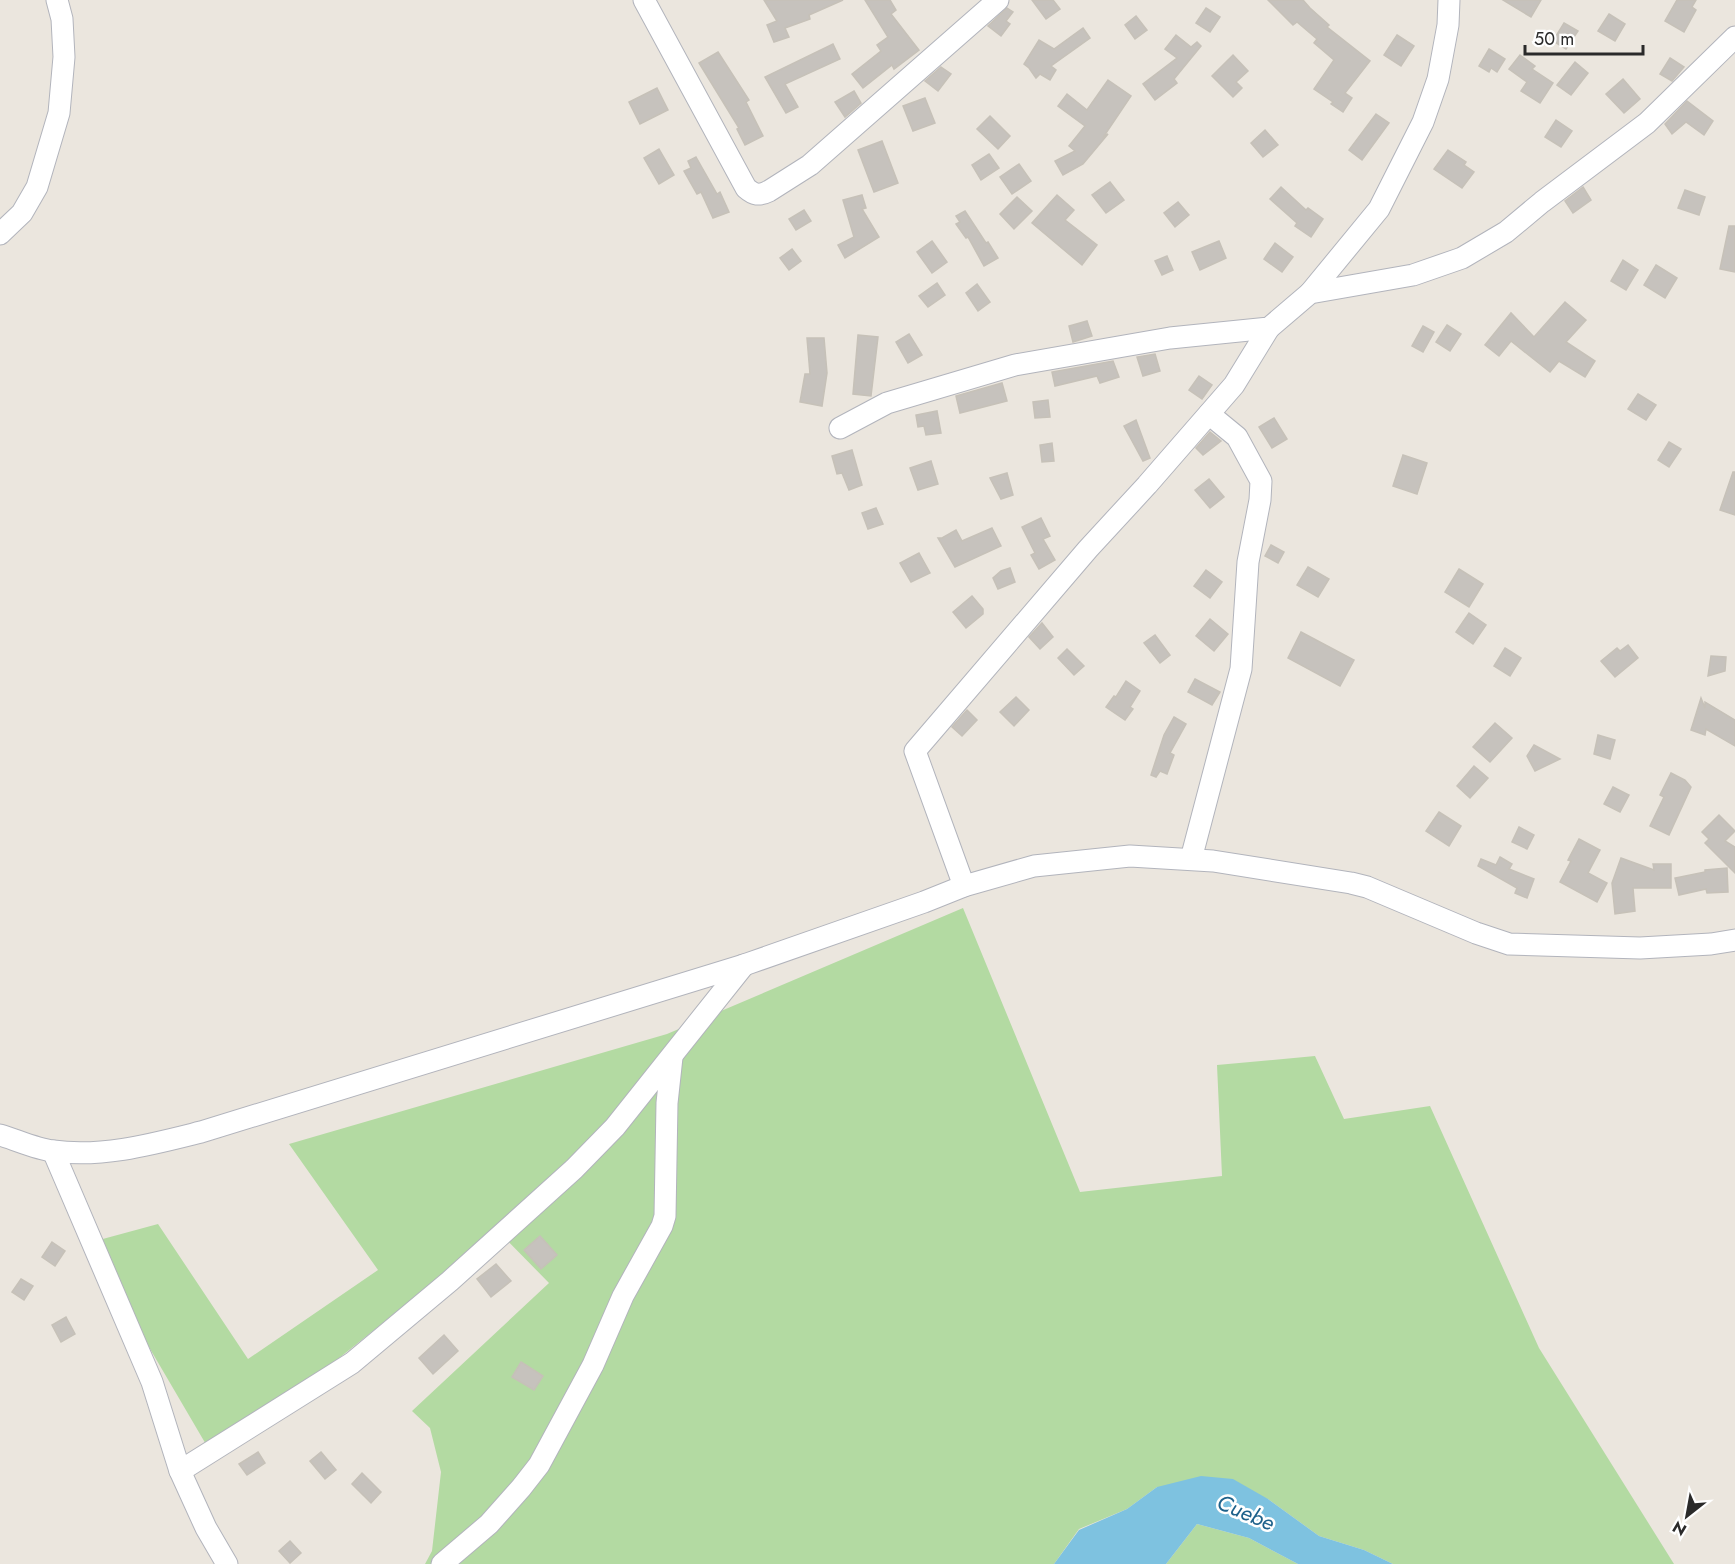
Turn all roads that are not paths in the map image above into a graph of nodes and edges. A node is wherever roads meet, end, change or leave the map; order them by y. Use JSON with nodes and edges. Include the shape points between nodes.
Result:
{"nodes":[{"id":1,"x":57,"y":0,"type":"edge"},
{"id":2,"x":644,"y":0,"type":"edge"},
{"id":3,"x":998,"y":0,"type":"edge"},
{"id":4,"x":1449,"y":0,"type":"edge"},
{"id":5,"x":1735,"y":37,"type":"edge"},
{"id":6,"x":0,"y":234,"type":"edge"},
{"id":7,"x":1310,"y":292,"type":"junction"},
{"id":8,"x":1269,"y":328,"type":"junction"},
{"id":9,"x":1209,"y":414,"type":"junction"},
{"id":10,"x":840,"y":428,"type":"dead end"},
{"id":11,"x":1191,"y":860,"type":"junction"},
{"id":12,"x":964,"y":886,"type":"junction"},
{"id":13,"x":1735,"y":940,"type":"edge"},
{"id":14,"x":744,"y":965,"type":"junction"},
{"id":15,"x":672,"y":1057,"type":"junction"},
{"id":16,"x":0,"y":1135,"type":"edge"},
{"id":17,"x":52,"y":1151,"type":"junction"},
{"id":18,"x":180,"y":1471,"type":"junction"},
{"id":19,"x":227,"y":1564,"type":"edge"},
{"id":20,"x":442,"y":1564,"type":"edge"}],
"edges":[{"from":1,"to":6,"type":"street","via":[[64,57],[59,113],[37,187],[22,213]]},
{"from":2,"to":3,"type":"street","via":[[746,188],[754,195],[763,195],[810,165]]},
{"from":4,"to":7,"type":"street","via":[[1438,79],[1423,122],[1379,209]]},
{"from":5,"to":7,"type":"street","via":[[1647,123],[1497,237],[1462,258],[1413,275]]},
{"from":7,"to":8,"type":"street"},
{"from":8,"to":9,"type":"street","via":[[1234,385]]},
{"from":8,"to":10,"type":"street","via":[[1170,338],[1015,366],[887,403]]},
{"from":9,"to":11,"type":"street","via":[[1237,437],[1261,481],[1248,562],[1241,669]]},
{"from":9,"to":12,"type":"street","via":[[915,751]]},
{"from":11,"to":12,"type":"street","via":[[1130,856],[1080,860],[1034,866]]},
{"from":11,"to":13,"type":"street","via":[[1366,887],[1509,944],[1640,948]]},
{"from":12,"to":14,"type":"street"},
{"from":14,"to":15,"type":"street"},
{"from":14,"to":17,"type":"street","via":[[201,1132],[146,1146],[92,1153]]},
{"from":15,"to":18,"type":"street","via":[[574,1169],[450,1281],[352,1363]]},
{"from":15,"to":20,"type":"street","via":[[662,1226],[539,1465],[489,1524]]},
{"from":16,"to":17,"type":"street"},
{"from":17,"to":18,"type":"street","via":[[152,1382]]},
{"from":18,"to":19,"type":"street"}]}
